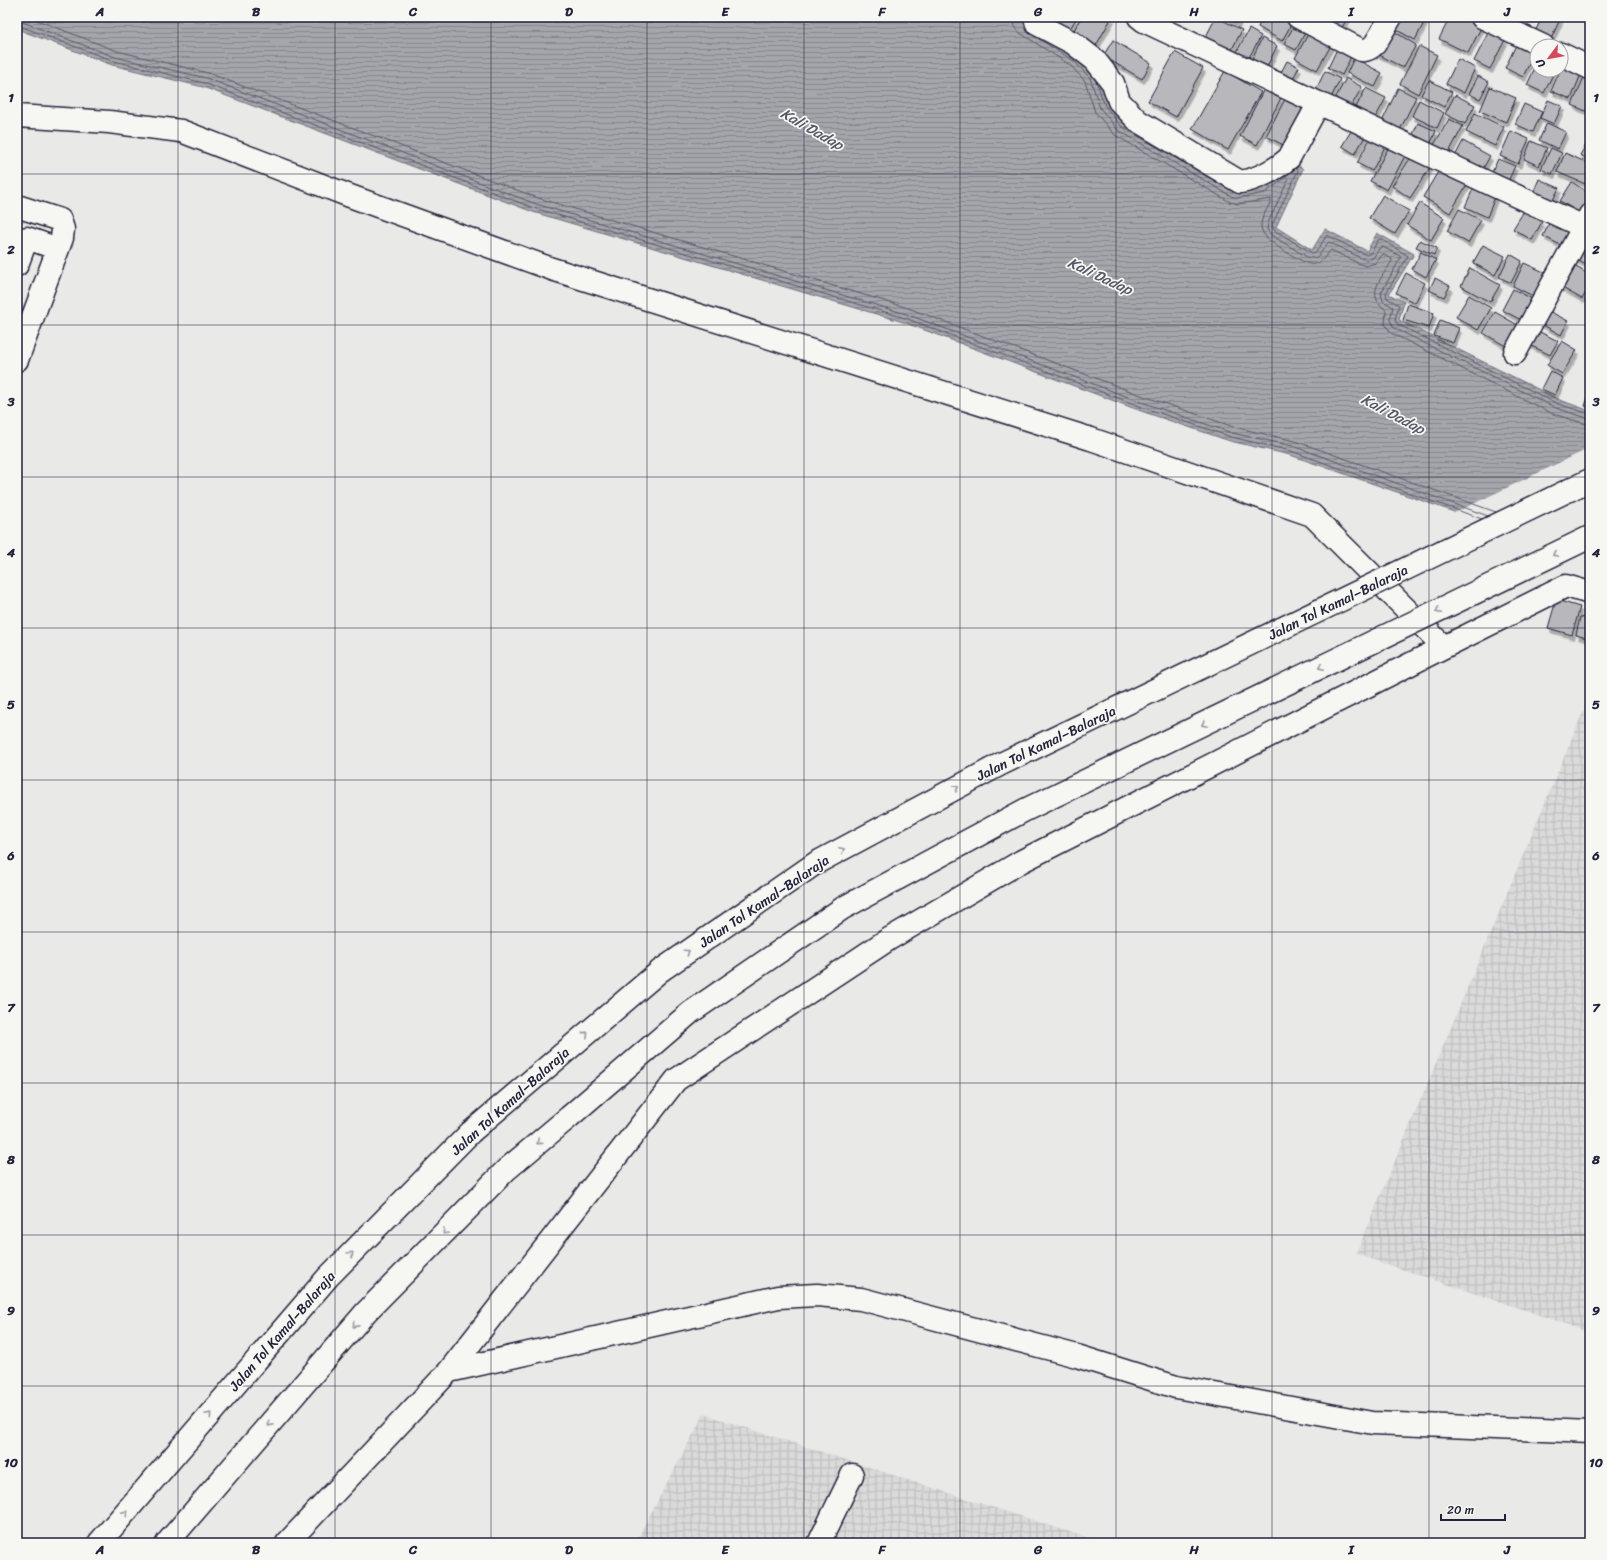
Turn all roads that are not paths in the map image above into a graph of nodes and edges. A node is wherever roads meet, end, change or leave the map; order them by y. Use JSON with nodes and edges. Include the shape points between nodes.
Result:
{"nodes":[{"id":1,"x":1037,"y":17,"type":"edge"},
{"id":2,"x":1139,"y":17,"type":"edge"},
{"id":3,"x":1298,"y":17,"type":"edge"},
{"id":4,"x":1391,"y":17,"type":"edge"},
{"id":5,"x":1482,"y":17,"type":"edge"},
{"id":6,"x":1529,"y":39,"type":"edge"},
{"id":7,"x":1569,"y":58,"type":"edge"},
{"id":8,"x":1590,"y":68,"type":"edge"},
{"id":9,"x":1319,"y":103,"type":"junction"},
{"id":10,"x":17,"y":116,"type":"edge"},
{"id":11,"x":17,"y":206,"type":"edge"},
{"id":12,"x":1587,"y":221,"type":"edge"},
{"id":13,"x":58,"y":249,"type":"junction"},
{"id":14,"x":17,"y":265,"type":"edge"},
{"id":15,"x":1515,"y":353,"type":"dead end"},
{"id":16,"x":17,"y":360,"type":"edge"},
{"id":17,"x":1590,"y":480,"type":"edge"},
{"id":18,"x":1590,"y":537,"type":"edge"},
{"id":19,"x":1590,"y":593,"type":"edge"},
{"id":20,"x":1444,"y":647,"type":"junction"},
{"id":21,"x":449,"y":1371,"type":"junction"},
{"id":22,"x":1590,"y":1432,"type":"edge"},
{"id":23,"x":852,"y":1475,"type":"dead end"},
{"id":24,"x":99,"y":1543,"type":"edge"},
{"id":25,"x":167,"y":1543,"type":"edge"},
{"id":26,"x":287,"y":1543,"type":"edge"},
{"id":27,"x":819,"y":1543,"type":"edge"}],
"edges":[{"from":1,"to":9,"type":"main road","via":[[1038,24],[1073,43],[1095,60],[1113,83],[1119,101],[1138,121],[1240,182],[1262,175],[1289,158]]},
{"from":2,"to":9,"type":"main road"},
{"from":3,"to":4,"type":"main road","via":[[1364,50],[1375,44]]},
{"from":5,"to":6,"type":"main road"},
{"from":7,"to":8,"type":"main road"},
{"from":9,"to":12,"type":"main road"},
{"from":10,"to":20,"type":"main road","via":[[109,122],[181,131],[350,196],[552,269],[1092,439],[1312,515]]},
{"from":11,"to":13,"type":"main road","via":[[60,220],[63,229]]},
{"from":12,"to":15,"type":"main road"},
{"from":13,"to":14,"type":"main road","via":[[27,238]]},
{"from":13,"to":16,"type":"main road"},
{"from":24,"to":17,"type":"main road","name":"Jalan Tol Kamal–Balaraja","one_way":true,"bridge":true,"via":[[328,1277],[471,1132],[660,971],[816,863],[1001,764]]},
{"from":18,"to":25,"type":"main road","one_way":true,"bridge":true,"via":[[1025,810],[843,908],[691,1012],[506,1170],[366,1312]]},
{"from":19,"to":20,"type":"main road","via":[[1566,586]]},
{"from":20,"to":21,"type":"main road","via":[[1022,861],[890,939],[676,1080]]},
{"from":21,"to":22,"type":"main road","via":[[778,1297],[817,1294],[862,1299],[1077,1356],[1176,1387],[1366,1421]]},
{"from":21,"to":26,"type":"main road"},
{"from":23,"to":27,"type":"main road"}]}
